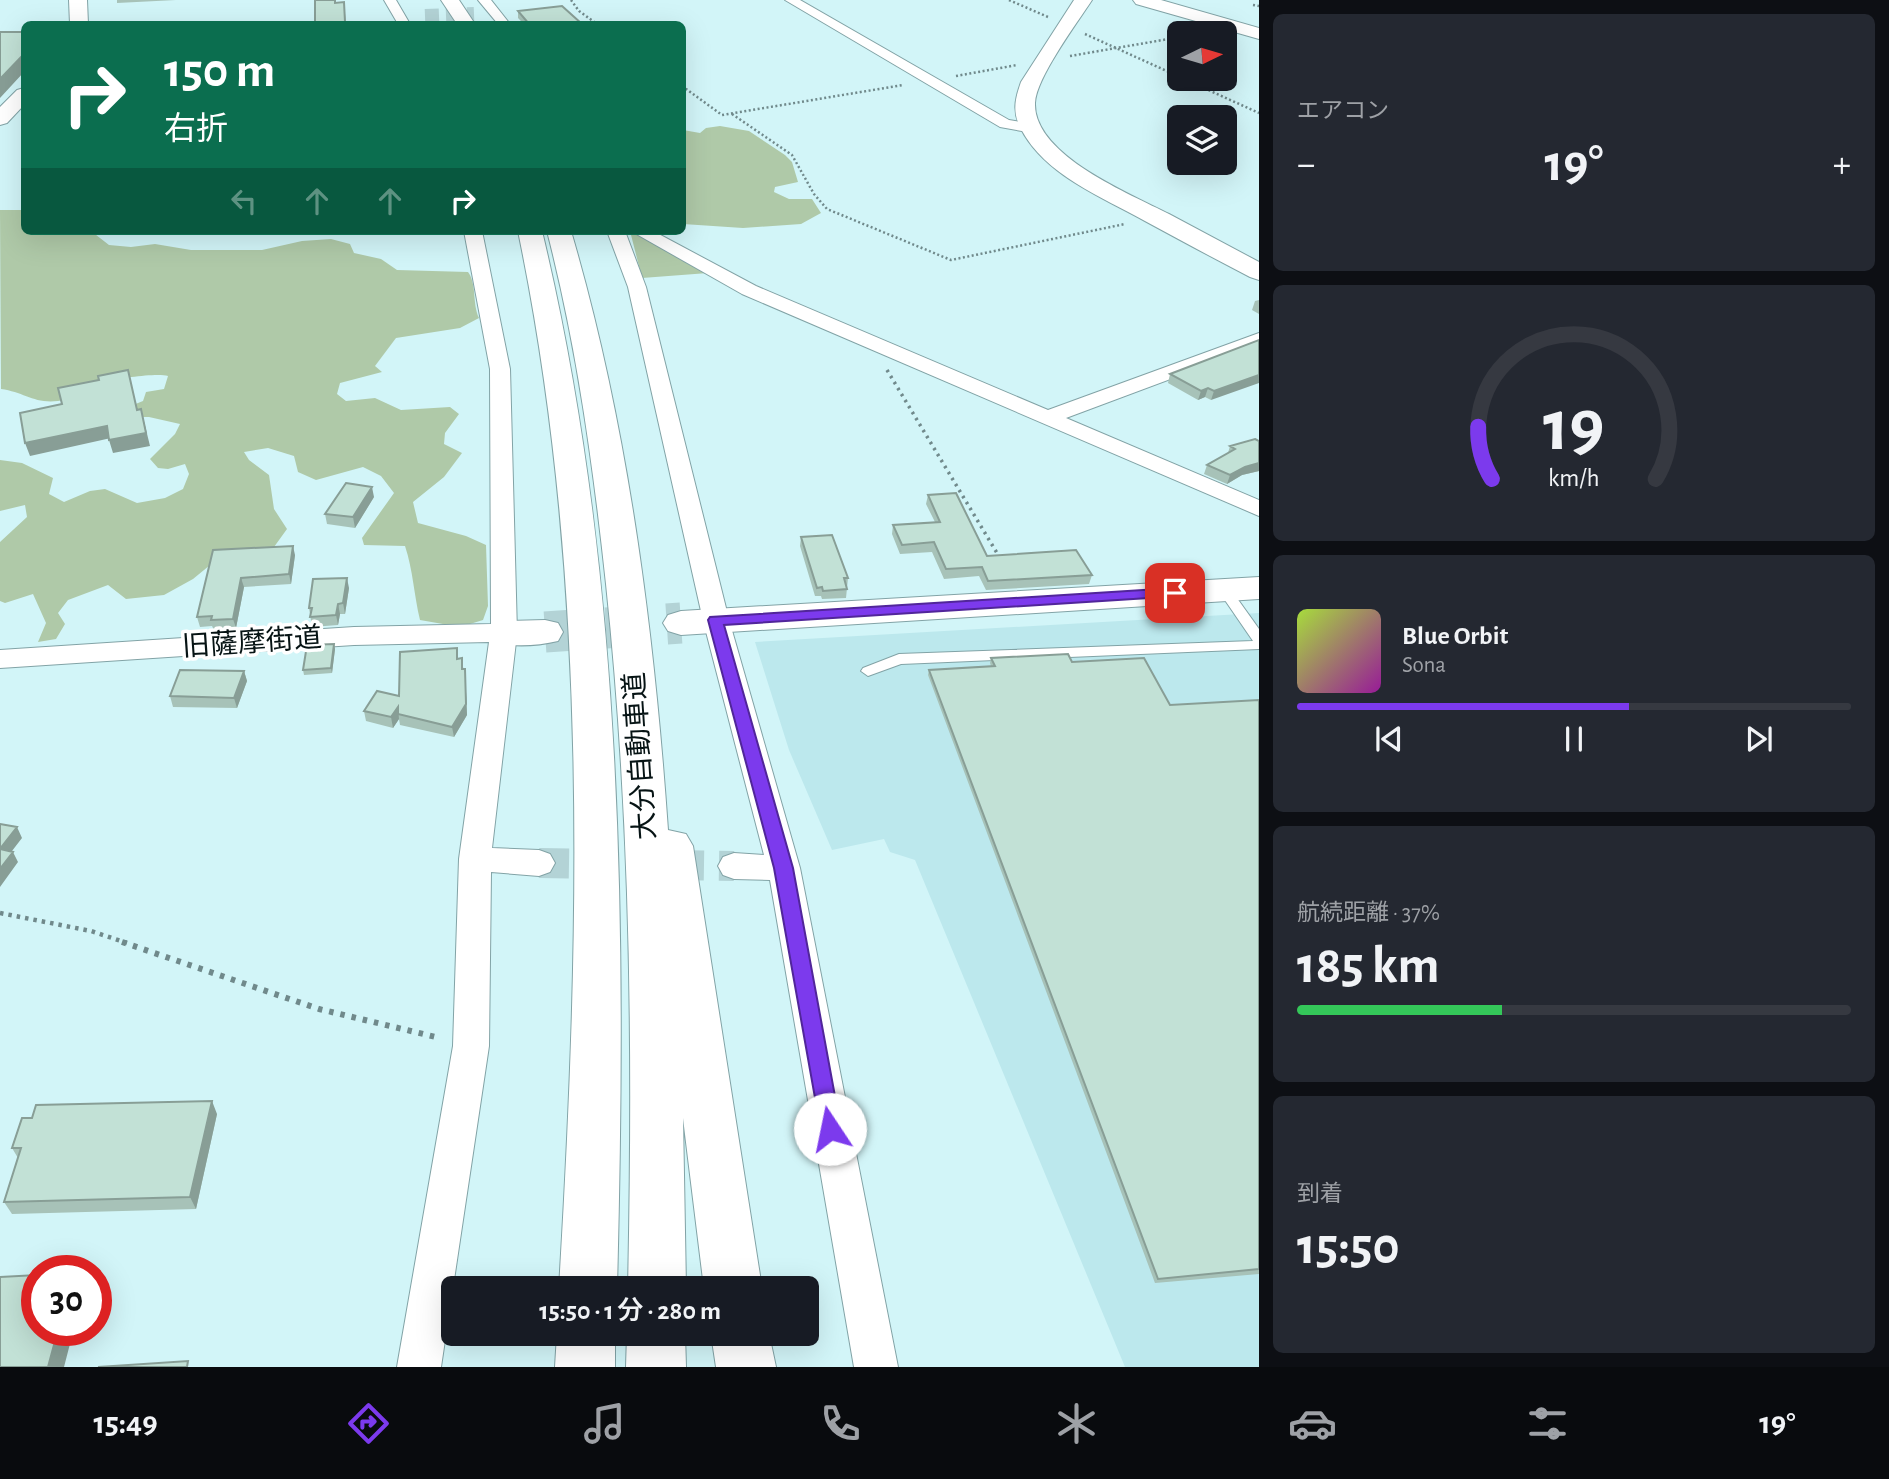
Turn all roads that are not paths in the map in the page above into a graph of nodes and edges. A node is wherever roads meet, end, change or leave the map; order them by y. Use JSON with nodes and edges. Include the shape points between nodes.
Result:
{"nodes":[{"id":1,"x":78,"y":0,"type":"edge"},
{"id":2,"x":390,"y":0,"type":"edge"},
{"id":3,"x":450,"y":0,"type":"edge"},
{"id":4,"x":484,"y":0,"type":"edge"},
{"id":5,"x":791,"y":0,"type":"edge"},
{"id":6,"x":1083,"y":0,"type":"edge"},
{"id":7,"x":1142,"y":0,"type":"edge"},
{"id":8,"x":495,"y":13,"type":"junction"},
{"id":9,"x":470,"y":19,"type":"edge"},
{"id":10,"x":406,"y":20,"type":"edge"},
{"id":11,"x":79,"y":21,"type":"edge"},
{"id":12,"x":502,"y":21,"type":"edge"},
{"id":13,"x":1259,"y":34,"type":"edge"},
{"id":14,"x":21,"y":97,"type":"edge"},
{"id":15,"x":0,"y":119,"type":"edge"},
{"id":16,"x":1032,"y":128,"type":"junction"},
{"id":17,"x":474,"y":235,"type":"edge"},
{"id":18,"x":531,"y":235,"type":"edge"},
{"id":19,"x":560,"y":235,"type":"edge"},
{"id":20,"x":618,"y":235,"type":"edge"},
{"id":21,"x":647,"y":235,"type":"edge"},
{"id":22,"x":1259,"y":272,"type":"edge"},
{"id":23,"x":1259,"y":339,"type":"edge"},
{"id":24,"x":1047,"y":418,"type":"junction"},
{"id":25,"x":1259,"y":509,"type":"edge"},
{"id":26,"x":1242,"y":589,"type":"edge"},
{"id":27,"x":698,"y":622,"type":"junction"},
{"id":28,"x":545,"y":632,"type":"tunnel mouth"},
{"id":29,"x":504,"y":633,"type":"junction"},
{"id":30,"x":1259,"y":639,"type":"edge"},
{"id":31,"x":633,"y":641,"type":"junction"},
{"id":32,"x":1259,"y":645,"type":"edge"},
{"id":33,"x":0,"y":659,"type":"edge"},
{"id":34,"x":868,"y":671,"type":"dead end"},
{"id":35,"x":475,"y":859,"type":"junction"},
{"id":36,"x":539,"y":863,"type":"tunnel mouth"},
{"id":37,"x":734,"y":866,"type":"tunnel mouth"},
{"id":38,"x":784,"y":868,"type":"junction"},
{"id":39,"x":588,"y":1276,"type":"edge"},
{"id":40,"x":657,"y":1276,"type":"edge"},
{"id":41,"x":731,"y":1276,"type":"edge"},
{"id":42,"x":586,"y":1346,"type":"edge"},
{"id":43,"x":656,"y":1346,"type":"edge"},
{"id":44,"x":742,"y":1346,"type":"edge"},
{"id":45,"x":419,"y":1367,"type":"edge"},
{"id":46,"x":585,"y":1367,"type":"edge"},
{"id":47,"x":656,"y":1367,"type":"edge"},
{"id":48,"x":746,"y":1367,"type":"edge"},
{"id":49,"x":876,"y":1367,"type":"edge"}],
"edges":[{"from":1,"to":11,"type":"main road"},
{"from":2,"to":10,"type":"street"},
{"from":3,"to":9,"type":"main road"},
{"from":4,"to":8,"type":"street"},
{"from":5,"to":16,"type":"street","via":[[1005,124]]},
{"from":6,"to":16,"type":"main road","via":[[1031,82],[1024,102]]},
{"from":7,"to":13,"type":"main road"},
{"from":8,"to":9,"type":"street"},
{"from":8,"to":12,"type":"street"},
{"from":14,"to":15,"type":"main road"},
{"from":16,"to":22,"type":"main road","via":[[1062,162],[1088,181]]},
{"from":17,"to":29,"type":"street","via":[[500,369]]},
{"from":18,"to":39,"type":"main road","name":"大分自動車道","via":[[552,330],[571,462],[592,728],[596,963]]},
{"from":19,"to":31,"type":"main road","name":"大分自動車道","via":[[585,328]]},
{"from":20,"to":27,"type":"street","via":[[656,359]]},
{"from":21,"to":24,"type":"street","via":[[749,290]]},
{"from":23,"to":24,"type":"street"},
{"from":24,"to":25,"type":"street"},
{"from":26,"to":27,"type":"main road"},
{"from":26,"to":30,"type":"lane"},
{"from":27,"to":38,"type":"street"},
{"from":28,"to":29,"type":"main road"},
{"from":29,"to":33,"type":"street","name":"旧薩摩街道","via":[[354,636]]},
{"from":29,"to":35,"type":"street"},
{"from":31,"to":40,"type":"main road","name":"大分自動車道","via":[[654,956]]},
{"from":31,"to":41,"type":"main road","via":[[666,812]]},
{"from":32,"to":34,"type":"lane","via":[[899,659]]},
{"from":35,"to":36,"type":"street"},
{"from":35,"to":45,"type":"street","via":[[471,1046]]},
{"from":37,"to":38,"type":"street"},
{"from":38,"to":49,"type":"street"},
{"from":42,"to":46,"type":"main road"},
{"from":43,"to":47,"type":"main road"},
{"from":44,"to":48,"type":"main road"}]}
